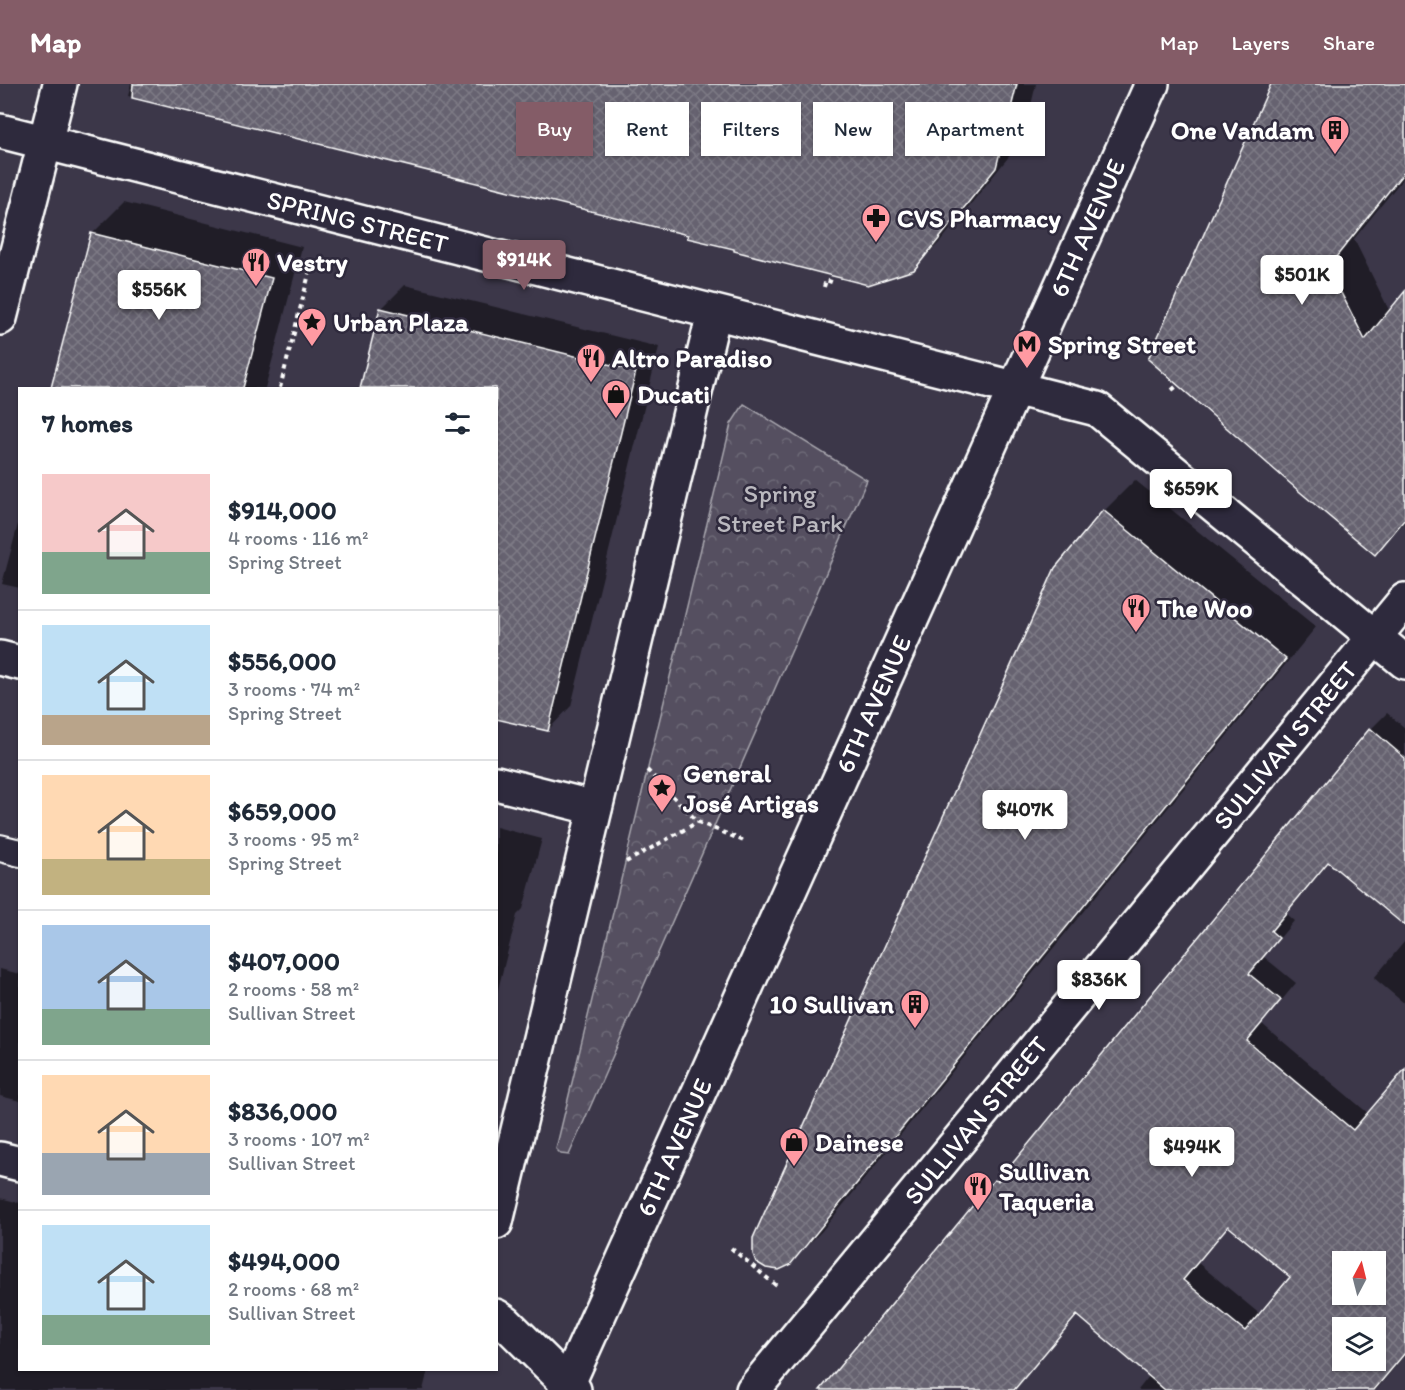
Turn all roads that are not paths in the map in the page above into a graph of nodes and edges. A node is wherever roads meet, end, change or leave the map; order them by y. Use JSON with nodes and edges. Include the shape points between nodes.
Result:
{"nodes":[{"id":1,"x":60,"y":84,"type":"edge"},
{"id":2,"x":1152,"y":84,"type":"edge"},
{"id":3,"x":0,"y":131,"type":"edge"},
{"id":4,"x":45,"y":143,"type":"junction"},
{"id":5,"x":714,"y":313,"type":"junction"},
{"id":6,"x":0,"y":318,"type":"edge"},
{"id":7,"x":1014,"y":389,"type":"junction"},
{"id":8,"x":1405,"y":600,"type":"edge"},
{"id":9,"x":1374,"y":638,"type":"junction"},
{"id":10,"x":0,"y":658,"type":"edge"},
{"id":11,"x":18,"y":662,"type":"edge"},
{"id":12,"x":1405,"y":662,"type":"edge"},
{"id":13,"x":498,"y":784,"type":"edge"},
{"id":14,"x":595,"y":808,"type":"junction"},
{"id":15,"x":0,"y":848,"type":"edge"},
{"id":16,"x":18,"y":852,"type":"edge"},
{"id":17,"x":0,"y":1159,"type":"edge"},
{"id":18,"x":18,"y":1164,"type":"edge"},
{"id":19,"x":498,"y":1214,"type":"edge"},
{"id":20,"x":498,"y":1318,"type":"edge"},
{"id":21,"x":569,"y":1388,"type":"edge"},
{"id":22,"x":753,"y":1390,"type":"edge"}],
"edges":[{"from":1,"to":4,"type":"street"},
{"from":2,"to":7,"type":"street","name":"6TH AVENUE"},
{"from":3,"to":4,"type":"street","name":"SPRING STREET"},
{"from":4,"to":5,"type":"street","name":"SPRING STREET"},
{"from":4,"to":6,"type":"street"},
{"from":5,"to":7,"type":"street","name":"SPRING STREET"},
{"from":5,"to":14,"type":"street"},
{"from":7,"to":9,"type":"street","name":"SPRING STREET","via":[[1096,409]]},
{"from":7,"to":21,"type":"street","name":"6TH AVENUE"},
{"from":8,"to":9,"type":"street","name":"SULLIVAN STREET"},
{"from":9,"to":12,"type":"street","name":"SPRING STREET"},
{"from":9,"to":22,"type":"street","name":"SULLIVAN STREET"},
{"from":10,"to":11,"type":"street"},
{"from":13,"to":14,"type":"street"},
{"from":14,"to":19,"type":"street"},
{"from":15,"to":16,"type":"lane"},
{"from":17,"to":18,"type":"street"},
{"from":20,"to":21,"type":"street"}]}
